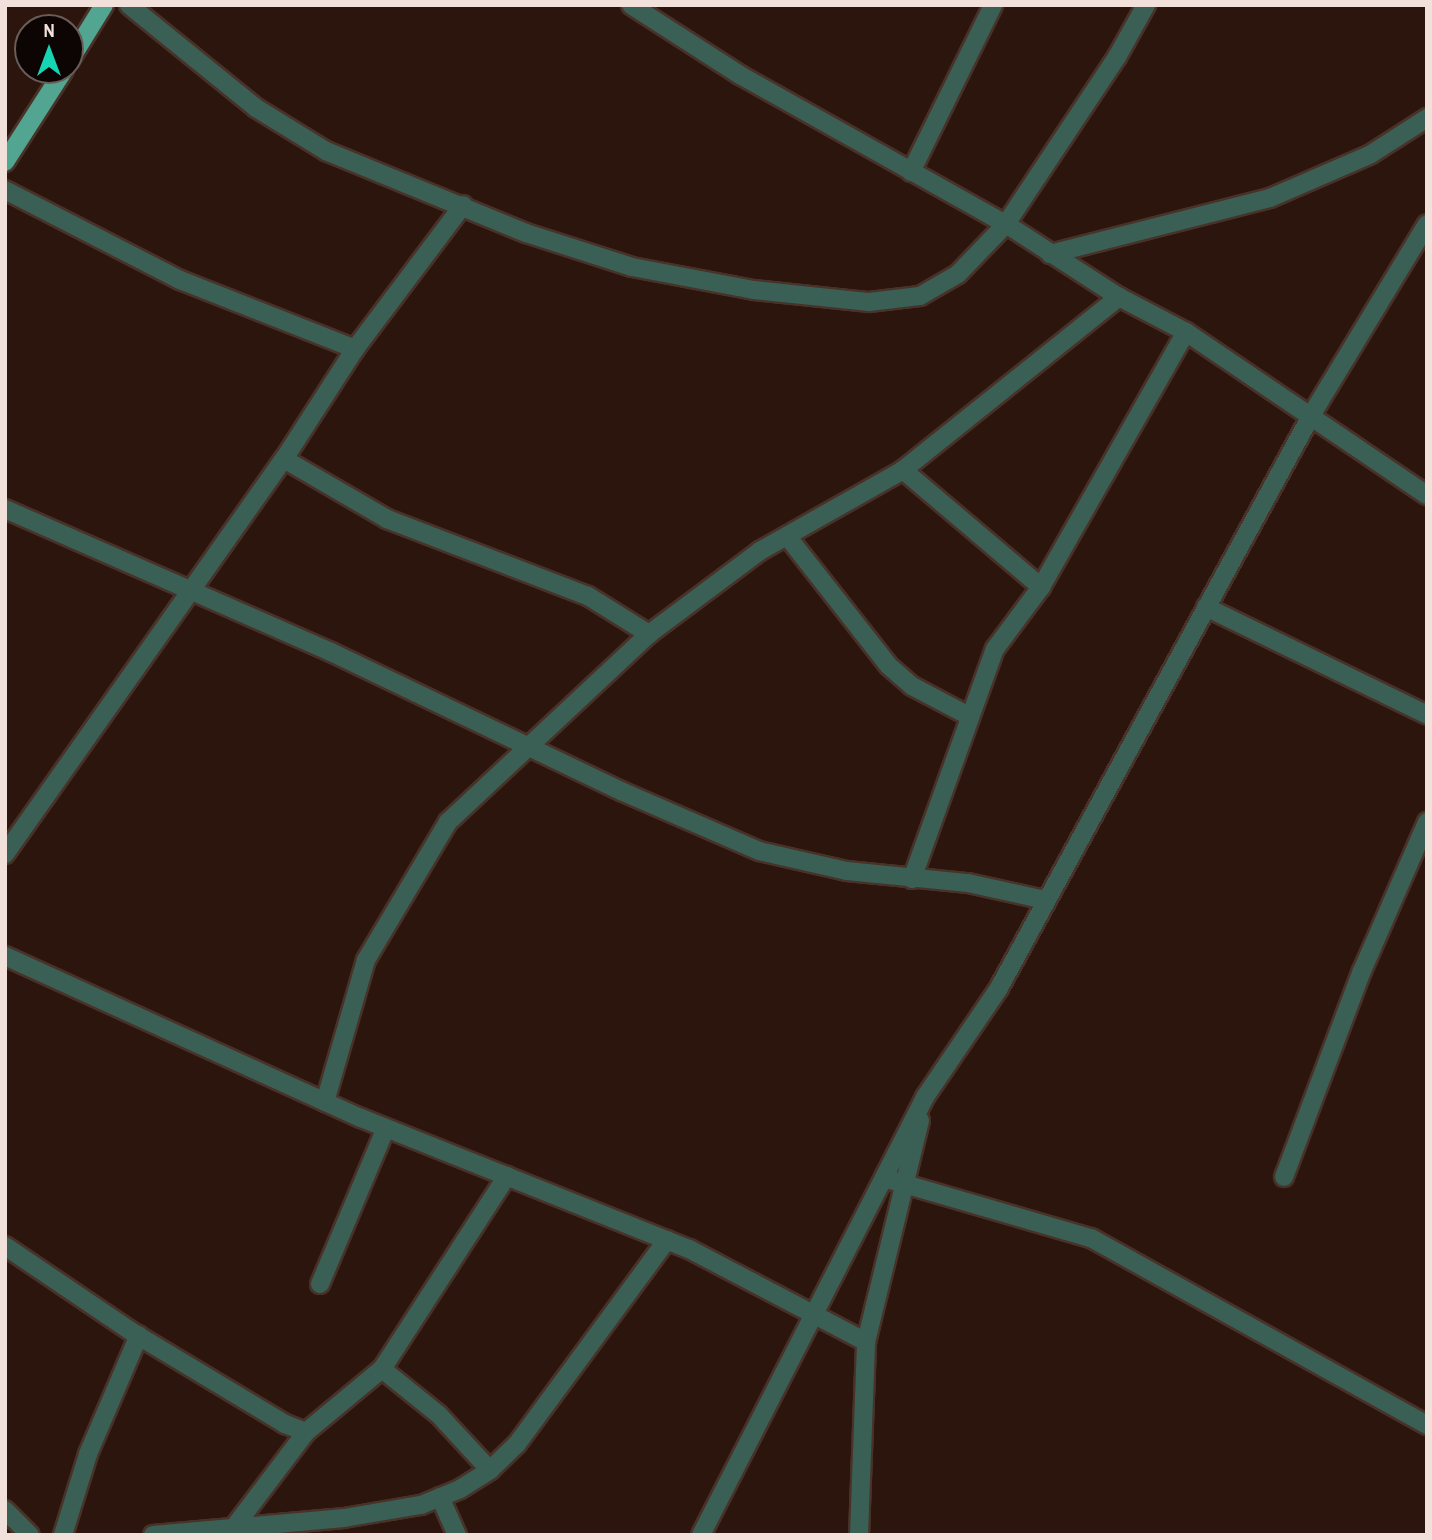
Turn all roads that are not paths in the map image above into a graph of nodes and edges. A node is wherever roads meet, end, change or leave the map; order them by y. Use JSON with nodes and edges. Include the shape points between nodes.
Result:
{"nodes":[{"id":1,"x":104,"y":5,"type":"edge"},
{"id":2,"x":129,"y":5,"type":"edge"},
{"id":3,"x":631,"y":5,"type":"edge"},
{"id":4,"x":993,"y":5,"type":"edge"},
{"id":5,"x":1146,"y":5,"type":"edge"},
{"id":6,"x":84,"y":37,"type":"edge"},
{"id":7,"x":55,"y":84,"type":"edge"},
{"id":8,"x":1427,"y":118,"type":"edge"},
{"id":9,"x":5,"y":162,"type":"edge"},
{"id":10,"x":911,"y":172,"type":"junction"},
{"id":11,"x":5,"y":190,"type":"edge"},
{"id":12,"x":463,"y":205,"type":"junction"},
{"id":13,"x":1006,"y":224,"type":"junction"},
{"id":14,"x":1427,"y":224,"type":"edge"},
{"id":15,"x":1050,"y":254,"type":"junction"},
{"id":16,"x":1119,"y":297,"type":"junction"},
{"id":17,"x":1186,"y":332,"type":"junction"},
{"id":18,"x":355,"y":349,"type":"junction"},
{"id":19,"x":1312,"y":414,"type":"junction"},
{"id":20,"x":284,"y":459,"type":"junction"},
{"id":21,"x":903,"y":470,"type":"junction"},
{"id":22,"x":1427,"y":495,"type":"edge"},
{"id":23,"x":5,"y":509,"type":"edge"},
{"id":24,"x":787,"y":536,"type":"junction"},
{"id":25,"x":1041,"y":587,"type":"junction"},
{"id":26,"x":187,"y":591,"type":"junction"},
{"id":27,"x":1206,"y":607,"type":"junction"},
{"id":28,"x":649,"y":634,"type":"junction"},
{"id":29,"x":1427,"y":715,"type":"edge"},
{"id":30,"x":969,"y":716,"type":"junction"},
{"id":31,"x":528,"y":745,"type":"junction"},
{"id":32,"x":1427,"y":822,"type":"edge"},
{"id":33,"x":5,"y":854,"type":"edge"},
{"id":34,"x":912,"y":879,"type":"junction"},
{"id":35,"x":1045,"y":900,"type":"junction"},
{"id":36,"x":5,"y":956,"type":"edge"},
{"id":37,"x":925,"y":1097,"type":"junction"},
{"id":38,"x":325,"y":1102,"type":"junction"},
{"id":39,"x":386,"y":1128,"type":"junction"},
{"id":40,"x":507,"y":1176,"type":"junction"},
{"id":41,"x":1284,"y":1177,"type":"dead end"},
{"id":42,"x":884,"y":1178,"type":"junction"},
{"id":43,"x":906,"y":1183,"type":"junction"},
{"id":44,"x":667,"y":1240,"type":"junction"},
{"id":45,"x":5,"y":1247,"type":"edge"},
{"id":46,"x":320,"y":1284,"type":"dead end"},
{"id":47,"x":814,"y":1314,"type":"junction"},
{"id":48,"x":139,"y":1335,"type":"junction"},
{"id":49,"x":866,"y":1342,"type":"junction"},
{"id":50,"x":382,"y":1369,"type":"junction"},
{"id":51,"x":1427,"y":1425,"type":"edge"},
{"id":52,"x":306,"y":1432,"type":"junction"},
{"id":53,"x":490,"y":1471,"type":"junction"},
{"id":54,"x":440,"y":1497,"type":"junction"},
{"id":55,"x":5,"y":1510,"type":"edge"},
{"id":56,"x":235,"y":1526,"type":"junction"},
{"id":57,"x":30,"y":1535,"type":"edge"},
{"id":58,"x":63,"y":1535,"type":"edge"},
{"id":59,"x":153,"y":1535,"type":"edge"},
{"id":60,"x":457,"y":1535,"type":"edge"},
{"id":61,"x":701,"y":1535,"type":"edge"},
{"id":62,"x":859,"y":1535,"type":"edge"}],
"edges":[{"from":1,"to":6,"type":"main road"},
{"from":2,"to":12,"type":"street","via":[[256,108],[326,151]]},
{"from":3,"to":10,"type":"street","via":[[740,75]]},
{"from":4,"to":10,"type":"street"},
{"from":5,"to":13,"type":"street","via":[[1117,57]]},
{"from":7,"to":9,"type":"main road"},
{"from":8,"to":15,"type":"street","via":[[1371,154],[1270,198]]},
{"from":10,"to":13,"type":"street"},
{"from":11,"to":18,"type":"street","via":[[180,280]]},
{"from":12,"to":13,"type":"street","via":[[526,233],[632,267],[754,290],[869,302],[920,296],[958,274]]},
{"from":12,"to":18,"type":"street"},
{"from":13,"to":15,"type":"street"},
{"from":14,"to":19,"type":"street"},
{"from":15,"to":16,"type":"street"},
{"from":16,"to":17,"type":"street"},
{"from":16,"to":21,"type":"street"},
{"from":17,"to":19,"type":"street"},
{"from":17,"to":25,"type":"street"},
{"from":18,"to":20,"type":"street"},
{"from":19,"to":22,"type":"street"},
{"from":19,"to":27,"type":"street"},
{"from":20,"to":26,"type":"street"},
{"from":20,"to":28,"type":"street","via":[[387,519],[588,596]]},
{"from":21,"to":24,"type":"street"},
{"from":21,"to":25,"type":"street"},
{"from":23,"to":26,"type":"street"},
{"from":24,"to":28,"type":"street"},
{"from":24,"to":30,"type":"street","via":[[889,666],[912,686]]},
{"from":25,"to":30,"type":"street","via":[[995,649]]},
{"from":26,"to":31,"type":"street"},
{"from":26,"to":33,"type":"street","via":[[100,724]]},
{"from":27,"to":29,"type":"street"},
{"from":27,"to":35,"type":"street"},
{"from":28,"to":31,"type":"street"},
{"from":30,"to":34,"type":"street"},
{"from":31,"to":34,"type":"street","via":[[759,851],[847,871]]},
{"from":31,"to":38,"type":"street","via":[[448,821],[378,934],[366,960]]},
{"from":32,"to":41,"type":"street","via":[[1362,971]]},
{"from":34,"to":35,"type":"street","via":[[968,883]]},
{"from":35,"to":37,"type":"street","via":[[999,988]]},
{"from":36,"to":38,"type":"street"},
{"from":37,"to":42,"type":"street"},
{"from":37,"to":43,"type":"street"},
{"from":38,"to":39,"type":"street"},
{"from":39,"to":40,"type":"street"},
{"from":39,"to":46,"type":"street"},
{"from":40,"to":44,"type":"street"},
{"from":40,"to":50,"type":"street"},
{"from":42,"to":43,"type":"street"},
{"from":42,"to":47,"type":"street"},
{"from":43,"to":49,"type":"street"},
{"from":43,"to":51,"type":"street","via":[[1091,1238]]},
{"from":44,"to":47,"type":"street"},
{"from":44,"to":53,"type":"street","via":[[517,1444]]},
{"from":45,"to":48,"type":"street"},
{"from":47,"to":49,"type":"street"},
{"from":47,"to":61,"type":"street"},
{"from":48,"to":52,"type":"street","via":[[285,1424]]},
{"from":48,"to":58,"type":"street","via":[[88,1454]]},
{"from":49,"to":62,"type":"street"},
{"from":50,"to":52,"type":"street"},
{"from":50,"to":53,"type":"street","via":[[439,1415]]},
{"from":52,"to":56,"type":"street"},
{"from":53,"to":54,"type":"street"},
{"from":54,"to":56,"type":"street","via":[[421,1505],[344,1518]]},
{"from":54,"to":60,"type":"street"},
{"from":55,"to":57,"type":"street"},
{"from":56,"to":59,"type":"street"}]}
